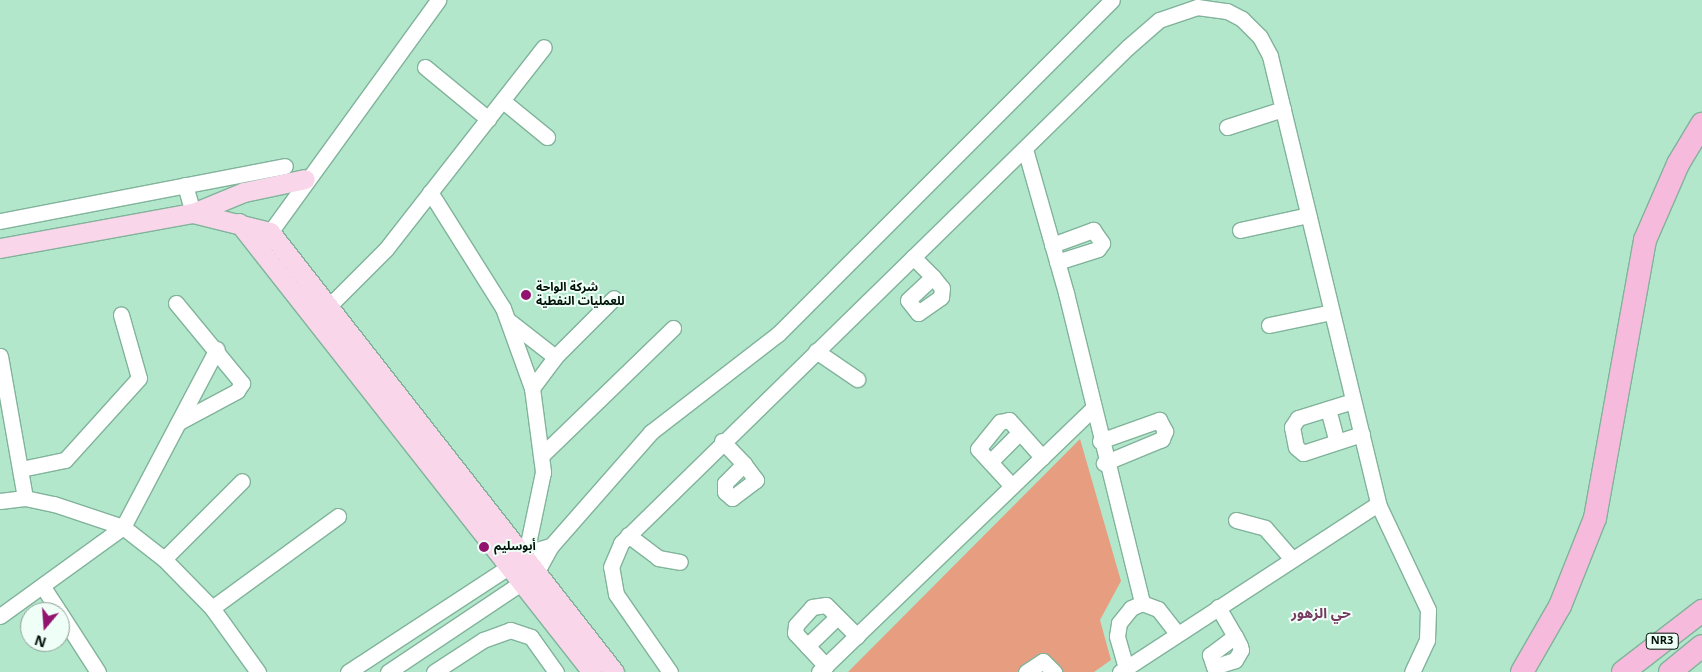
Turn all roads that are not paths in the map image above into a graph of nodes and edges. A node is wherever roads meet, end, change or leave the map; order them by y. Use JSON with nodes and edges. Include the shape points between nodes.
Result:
{"nodes":[{"id":1,"x":438,"y":0,"type":"edge"},
{"id":2,"x":1112,"y":0,"type":"edge"},
{"id":3,"x":544,"y":47,"type":"dead end"},
{"id":4,"x":425,"y":66,"type":"dead end"},
{"id":5,"x":503,"y":101,"type":"junction"},
{"id":6,"x":1283,"y":109,"type":"junction"},
{"id":7,"x":488,"y":119,"type":"junction"},
{"id":8,"x":1702,"y":124,"type":"edge"},
{"id":9,"x":1226,"y":127,"type":"dead end"},
{"id":10,"x":547,"y":137,"type":"dead end"},
{"id":11,"x":1025,"y":149,"type":"junction"},
{"id":12,"x":285,"y":166,"type":"dead end"},
{"id":13,"x":305,"y":179,"type":"junction"},
{"id":14,"x":185,"y":185,"type":"junction"},
{"id":15,"x":430,"y":192,"type":"junction"},
{"id":16,"x":193,"y":213,"type":"junction"},
{"id":17,"x":1308,"y":215,"type":"junction"},
{"id":18,"x":0,"y":221,"type":"edge"},
{"id":19,"x":1240,"y":230,"type":"dead end"},
{"id":20,"x":265,"y":240,"type":"junction"},
{"id":21,"x":1052,"y":245,"type":"junction"},
{"id":22,"x":0,"y":248,"type":"edge"},
{"id":23,"x":913,"y":257,"type":"junction"},
{"id":24,"x":1057,"y":262,"type":"junction"},
{"id":25,"x":933,"y":278,"type":"dead end"},
{"id":26,"x":614,"y":298,"type":"dead end"},
{"id":27,"x":176,"y":302,"type":"dead end"},
{"id":28,"x":330,"y":306,"type":"junction"},
{"id":29,"x":1332,"y":312,"type":"junction"},
{"id":30,"x":121,"y":314,"type":"dead end"},
{"id":31,"x":509,"y":321,"type":"junction"},
{"id":32,"x":1269,"y":325,"type":"dead end"},
{"id":33,"x":673,"y":328,"type":"dead end"},
{"id":34,"x":217,"y":349,"type":"junction"},
{"id":35,"x":816,"y":351,"type":"junction"},
{"id":36,"x":0,"y":356,"type":"edge"},
{"id":37,"x":555,"y":357,"type":"junction"},
{"id":38,"x":857,"y":379,"type":"dead end"},
{"id":39,"x":532,"y":388,"type":"junction"},
{"id":40,"x":1354,"y":401,"type":"junction"},
{"id":41,"x":1092,"y":409,"type":"junction"},
{"id":42,"x":1328,"y":409,"type":"junction"},
{"id":43,"x":179,"y":422,"type":"junction"},
{"id":44,"x":1020,"y":432,"type":"junction"},
{"id":45,"x":1362,"y":434,"type":"junction"},
{"id":46,"x":722,"y":442,"type":"junction"},
{"id":47,"x":1100,"y":442,"type":"junction"},
{"id":48,"x":1337,"y":442,"type":"junction"},
{"id":49,"x":543,"y":454,"type":"junction"},
{"id":50,"x":1042,"y":456,"type":"junction"},
{"id":51,"x":990,"y":462,"type":"junction"},
{"id":52,"x":1104,"y":463,"type":"junction"},
{"id":53,"x":744,"y":464,"type":"dead end"},
{"id":54,"x":21,"y":469,"type":"junction"},
{"id":55,"x":242,"y":481,"type":"dead end"},
{"id":56,"x":1012,"y":486,"type":"junction"},
{"id":57,"x":25,"y":498,"type":"junction"},
{"id":58,"x":0,"y":501,"type":"edge"},
{"id":59,"x":1378,"y":504,"type":"junction"},
{"id":60,"x":338,"y":516,"type":"dead end"},
{"id":61,"x":1236,"y":520,"type":"dead end"},
{"id":62,"x":123,"y":527,"type":"junction"},
{"id":63,"x":628,"y":535,"type":"junction"},
{"id":64,"x":551,"y":546,"type":"junction"},
{"id":65,"x":164,"y":559,"type":"junction"},
{"id":66,"x":1292,"y":559,"type":"junction"},
{"id":67,"x":680,"y":562,"type":"dead end"},
{"id":68,"x":518,"y":563,"type":"junction"},
{"id":69,"x":530,"y":579,"type":"junction"},
{"id":70,"x":43,"y":587,"type":"junction"},
{"id":71,"x":53,"y":602,"type":"edge"},
{"id":72,"x":1142,"y":603,"type":"junction"},
{"id":73,"x":1218,"y":607,"type":"junction"},
{"id":74,"x":212,"y":608,"type":"junction"},
{"id":75,"x":1702,"y":611,"type":"edge"},
{"id":76,"x":0,"y":616,"type":"edge"},
{"id":77,"x":837,"y":617,"type":"junction"},
{"id":78,"x":70,"y":629,"type":"edge"},
{"id":79,"x":1177,"y":633,"type":"junction"},
{"id":80,"x":857,"y":636,"type":"junction"},
{"id":81,"x":1235,"y":636,"type":"dead end"},
{"id":82,"x":807,"y":646,"type":"junction"},
{"id":83,"x":1702,"y":646,"type":"edge"},
{"id":84,"x":822,"y":669,"type":"edge"},
{"id":85,"x":1123,"y":670,"type":"edge"},
{"id":86,"x":98,"y":672,"type":"edge"},
{"id":87,"x":258,"y":672,"type":"edge"},
{"id":88,"x":348,"y":672,"type":"edge"},
{"id":89,"x":388,"y":672,"type":"edge"},
{"id":90,"x":434,"y":672,"type":"edge"},
{"id":91,"x":556,"y":672,"type":"edge"},
{"id":92,"x":592,"y":672,"type":"edge"},
{"id":93,"x":614,"y":672,"type":"edge"},
{"id":94,"x":670,"y":672,"type":"edge"},
{"id":95,"x":1026,"y":672,"type":"edge"},
{"id":96,"x":1054,"y":672,"type":"edge"},
{"id":97,"x":1412,"y":672,"type":"edge"},
{"id":98,"x":1522,"y":672,"type":"edge"},
{"id":99,"x":1623,"y":672,"type":"edge"},
{"id":100,"x":1670,"y":672,"type":"edge"}],
"edges":[{"from":1,"to":13,"type":"street"},
{"from":2,"to":64,"type":"street","via":[[778,334],[651,432]]},
{"from":3,"to":5,"type":"street"},
{"from":4,"to":7,"type":"street"},
{"from":5,"to":7,"type":"street"},
{"from":5,"to":10,"type":"street"},
{"from":6,"to":9,"type":"street"},
{"from":6,"to":11,"type":"street","via":[[1270,56],[1251,26],[1226,11],[1186,9],[1146,29]]},
{"from":6,"to":17,"type":"street"},
{"from":7,"to":15,"type":"street"},
{"from":8,"to":98,"type":"highway","via":[[1659,204],[1643,248],[1595,518],[1560,606]]},
{"from":11,"to":21,"type":"street"},
{"from":11,"to":23,"type":"street"},
{"from":12,"to":14,"type":"street"},
{"from":13,"to":16,"type":"main road","via":[[244,192]]},
{"from":13,"to":20,"type":"street"},
{"from":14,"to":16,"type":"street"},
{"from":14,"to":18,"type":"street"},
{"from":15,"to":28,"type":"street","via":[[386,249]]},
{"from":15,"to":31,"type":"street"},
{"from":16,"to":20,"type":"main road","via":[[239,223]]},
{"from":16,"to":22,"type":"main road"},
{"from":17,"to":19,"type":"street"},
{"from":17,"to":29,"type":"street"},
{"from":20,"to":28,"type":"main road"},
{"from":20,"to":68,"type":"main road"},
{"from":21,"to":24,"type":"street"},
{"from":21,"to":24,"type":"street","via":[[1093,230],[1102,243],[1098,248]]},
{"from":23,"to":25,"type":"street"},
{"from":23,"to":35,"type":"street"},
{"from":24,"to":41,"type":"street"},
{"from":26,"to":37,"type":"street"},
{"from":27,"to":34,"type":"street"},
{"from":28,"to":68,"type":"main road"},
{"from":29,"to":32,"type":"street"},
{"from":29,"to":40,"type":"street"},
{"from":30,"to":54,"type":"street","via":[[139,378],[65,460]]},
{"from":31,"to":37,"type":"street"},
{"from":31,"to":39,"type":"street"},
{"from":33,"to":49,"type":"street"},
{"from":34,"to":43,"type":"street"},
{"from":34,"to":43,"type":"street","via":[[241,377],[241,388]]},
{"from":35,"to":38,"type":"street"},
{"from":35,"to":46,"type":"street"},
{"from":36,"to":54,"type":"street"},
{"from":37,"to":39,"type":"street"},
{"from":39,"to":49,"type":"street"},
{"from":40,"to":42,"type":"street"},
{"from":40,"to":45,"type":"street"},
{"from":41,"to":47,"type":"street"},
{"from":41,"to":50,"type":"street"},
{"from":42,"to":48,"type":"street"},
{"from":42,"to":48,"type":"street","via":[[1294,422],[1296,447],[1303,453]]},
{"from":43,"to":62,"type":"street"},
{"from":44,"to":50,"type":"street"},
{"from":44,"to":51,"type":"street"},
{"from":44,"to":51,"type":"street","via":[[1003,420],[980,441],[978,449]]},
{"from":45,"to":48,"type":"street"},
{"from":45,"to":59,"type":"street"},
{"from":46,"to":53,"type":"street"},
{"from":46,"to":63,"type":"street"},
{"from":47,"to":52,"type":"street"},
{"from":47,"to":52,"type":"street","via":[[1158,420],[1165,431],[1162,439]]},
{"from":49,"to":68,"type":"street","via":[[542,487]]},
{"from":50,"to":56,"type":"street"},
{"from":51,"to":56,"type":"street"},
{"from":52,"to":72,"type":"street"},
{"from":54,"to":57,"type":"street"},
{"from":55,"to":65,"type":"street"},
{"from":56,"to":80,"type":"street"},
{"from":57,"to":58,"type":"street"},
{"from":57,"to":62,"type":"street","via":[[82,511]]},
{"from":59,"to":66,"type":"street"},
{"from":59,"to":97,"type":"street","via":[[1428,610],[1427,640]]},
{"from":60,"to":74,"type":"street"},
{"from":61,"to":66,"type":"street","via":[[1264,528]]},
{"from":62,"to":65,"type":"street"},
{"from":62,"to":70,"type":"street"},
{"from":63,"to":67,"type":"street","via":[[658,558]]},
{"from":63,"to":94,"type":"street","via":[[615,553],[612,581],[620,600]]},
{"from":64,"to":68,"type":"street","via":[[538,548]]},
{"from":64,"to":69,"type":"street"},
{"from":65,"to":74,"type":"street"},
{"from":66,"to":73,"type":"street"},
{"from":68,"to":69,"type":"main road"},
{"from":68,"to":88,"type":"street"},
{"from":69,"to":89,"type":"street"},
{"from":69,"to":92,"type":"main road"},
{"from":69,"to":93,"type":"main road"},
{"from":70,"to":71,"type":"street"},
{"from":70,"to":76,"type":"street"},
{"from":72,"to":79,"type":"street","via":[[1165,615]]},
{"from":72,"to":85,"type":"street","via":[[1131,608],[1119,624]]},
{"from":73,"to":79,"type":"street"},
{"from":73,"to":81,"type":"street"},
{"from":74,"to":87,"type":"street"},
{"from":75,"to":99,"type":"highway","number":"NR3"},
{"from":77,"to":80,"type":"street"},
{"from":77,"to":82,"type":"street"},
{"from":77,"to":82,"type":"street","via":[[826,605],[812,607],[795,629]]},
{"from":78,"to":86,"type":"street"},
{"from":79,"to":85,"type":"street"},
{"from":80,"to":84,"type":"street"},
{"from":82,"to":84,"type":"street"},
{"from":83,"to":100,"type":"highway","number":"NR3"},
{"from":90,"to":91,"type":"street","via":[[483,640],[510,630],[531,637]]},
{"from":95,"to":96,"type":"street","via":[[1043,661]]}]}
